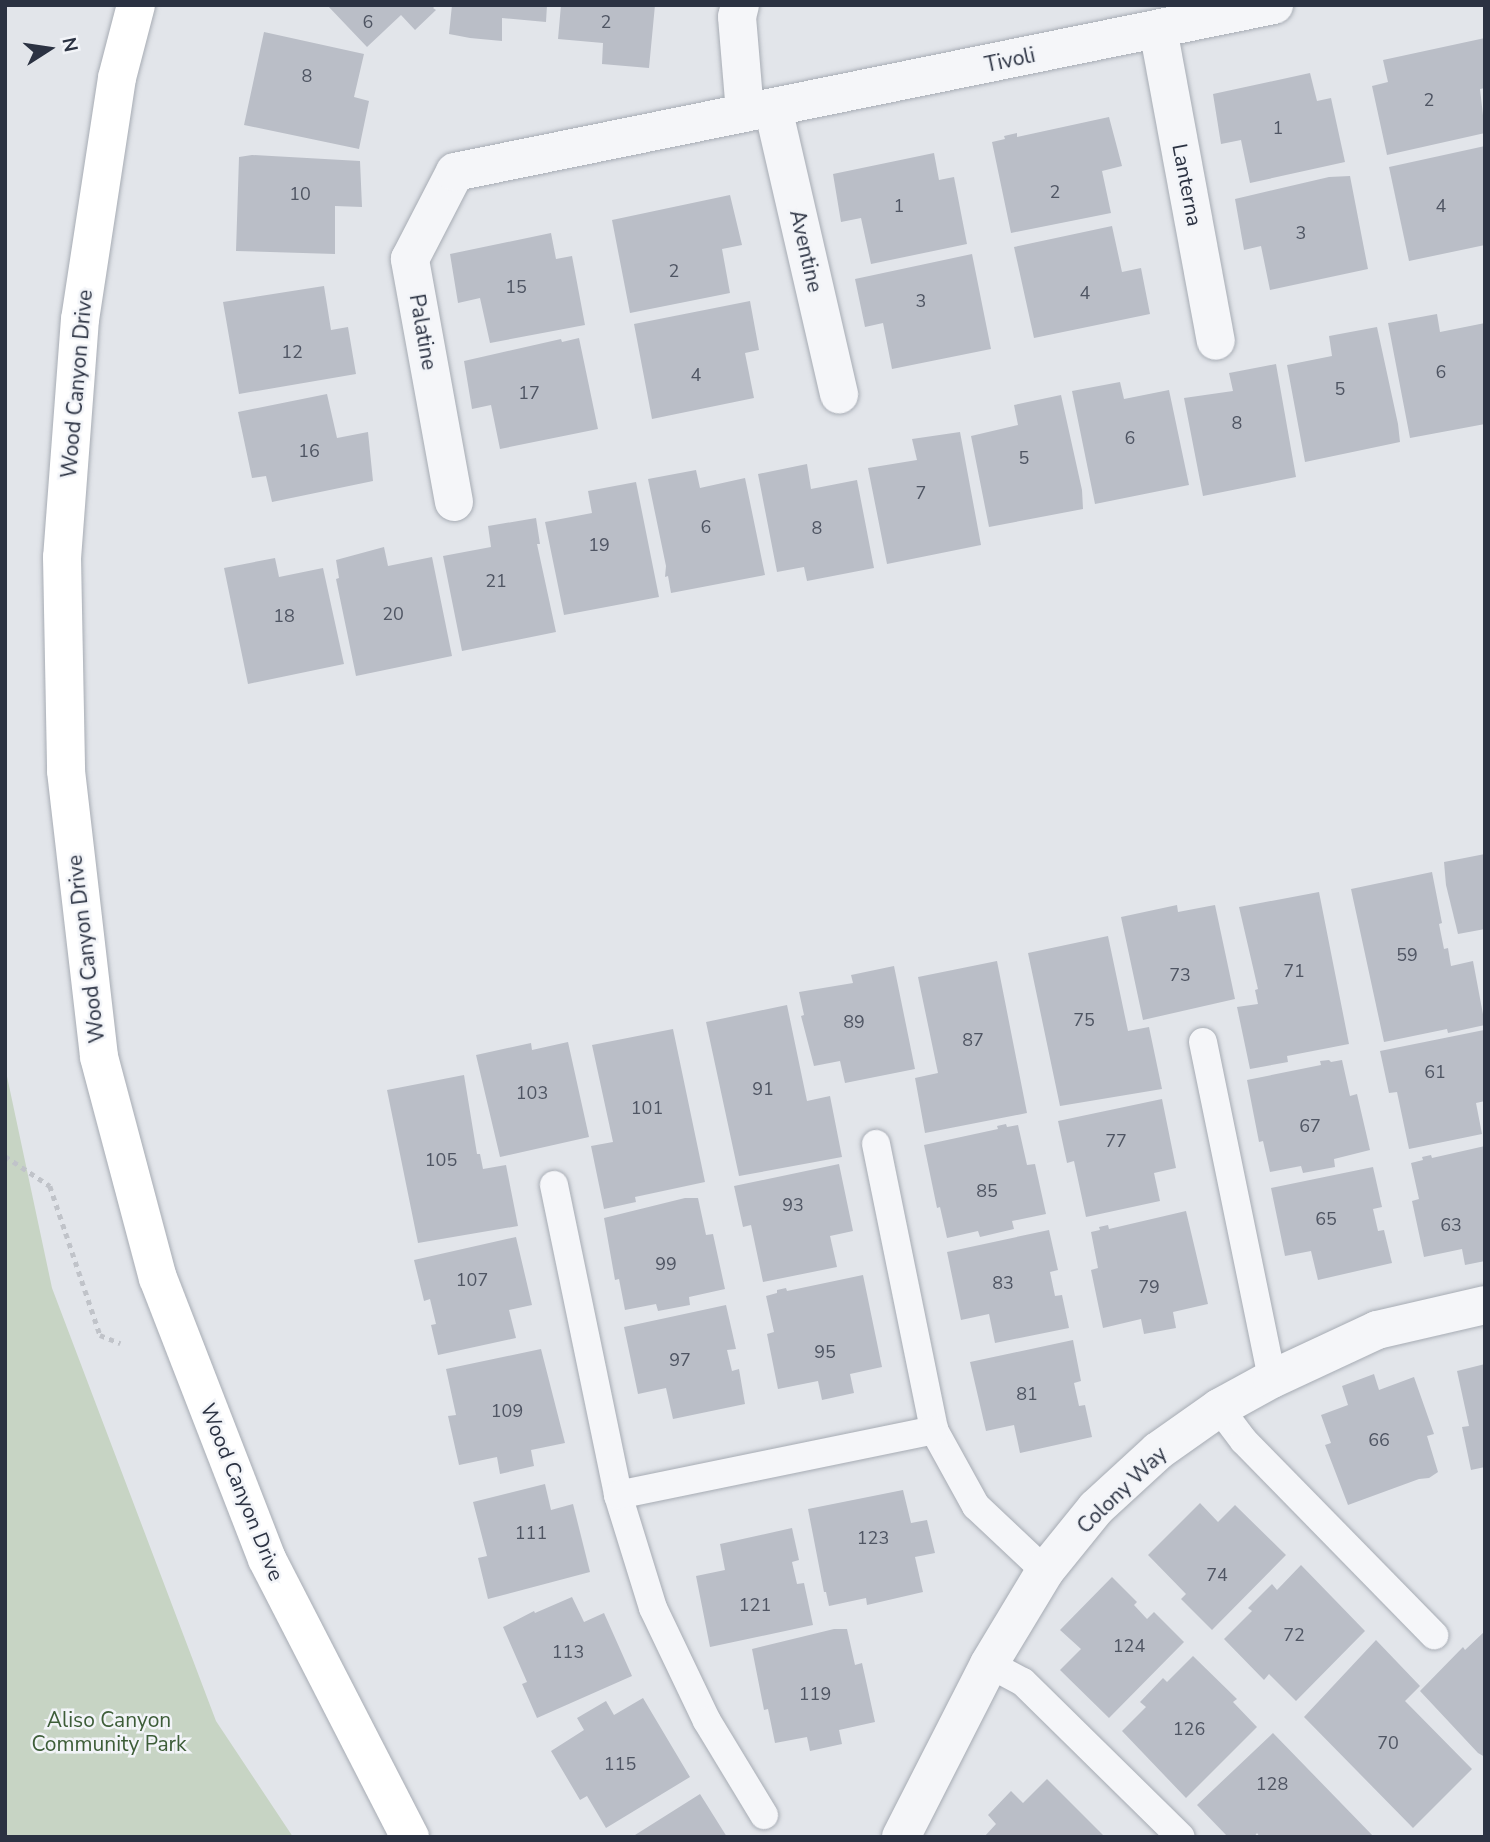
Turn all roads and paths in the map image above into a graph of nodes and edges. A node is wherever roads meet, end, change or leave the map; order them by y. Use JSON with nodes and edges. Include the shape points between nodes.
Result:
{"nodes":[{"id":1,"x":136,"y":5,"type":"edge"},
{"id":2,"x":740,"y":5,"type":"edge"},
{"id":3,"x":1274,"y":5,"type":"edge"},
{"id":4,"x":1158,"y":29,"type":"junction"},
{"id":5,"x":759,"y":110,"type":"junction"},
{"id":6,"x":456,"y":172,"type":"joint"},
{"id":7,"x":1216,"y":341,"type":"dead end"},
{"id":8,"x":839,"y":394,"type":"dead end"},
{"id":9,"x":453,"y":502,"type":"dead end"},
{"id":10,"x":1203,"y":1042,"type":"dead end"},
{"id":11,"x":876,"y":1144,"type":"dead end"},
{"id":12,"x":5,"y":1156,"type":"edge"},
{"id":13,"x":554,"y":1185,"type":"dead end"},
{"id":14,"x":1485,"y":1305,"type":"edge"},
{"id":15,"x":120,"y":1343,"type":"dead end"},
{"id":16,"x":1272,"y":1379,"type":"junction"},
{"id":17,"x":1219,"y":1408,"type":"junction"},
{"id":18,"x":934,"y":1430,"type":"junction"},
{"id":19,"x":618,"y":1495,"type":"junction"},
{"id":20,"x":1045,"y":1571,"type":"junction"},
{"id":21,"x":1434,"y":1635,"type":"dead end"},
{"id":22,"x":989,"y":1664,"type":"junction"},
{"id":23,"x":764,"y":1815,"type":"dead end"},
{"id":24,"x":410,"y":1837,"type":"edge"},
{"id":25,"x":901,"y":1837,"type":"edge"},
{"id":26,"x":1181,"y":1837,"type":"edge"}],
"edges":[{"from":1,"to":24,"type":"main road","name":"Wood Canyon Drive","via":[[117,78],[80,320],[62,557],[66,771],[99,1057],[158,1278],[267,1559]]},
{"from":2,"to":5,"type":"street","via":[[737,17]]},
{"from":3,"to":4,"type":"street","name":"Tivoli"},
{"from":4,"to":5,"type":"street","name":"Tivoli"},
{"from":4,"to":7,"type":"street","name":"Lanterna"},
{"from":5,"to":6,"type":"street","name":"Tivoli"},
{"from":5,"to":8,"type":"street","name":"Aventine"},
{"from":6,"to":9,"type":"street","name":"Palatine","via":[[410,259]]},
{"from":10,"to":16,"type":"lane"},
{"from":11,"to":18,"type":"lane"},
{"from":12,"to":15,"type":"path","via":[[50,1186],[100,1335]]},
{"from":13,"to":19,"type":"lane"},
{"from":14,"to":16,"type":"street","name":"Colony Way","via":[[1377,1330]]},
{"from":16,"to":17,"type":"street","name":"Colony Way"},
{"from":17,"to":20,"type":"street","name":"Colony Way","via":[[1158,1451],[1096,1508]]},
{"from":17,"to":21,"type":"lane","via":[[1244,1441]]},
{"from":18,"to":19,"type":"lane"},
{"from":18,"to":20,"type":"lane","via":[[976,1506]]},
{"from":19,"to":23,"type":"lane","via":[[653,1608],[707,1721]]},
{"from":20,"to":22,"type":"street","name":"Colony Way"},
{"from":22,"to":25,"type":"street","name":"Colony Way"},
{"from":22,"to":26,"type":"lane","via":[[1023,1682]]}]}
